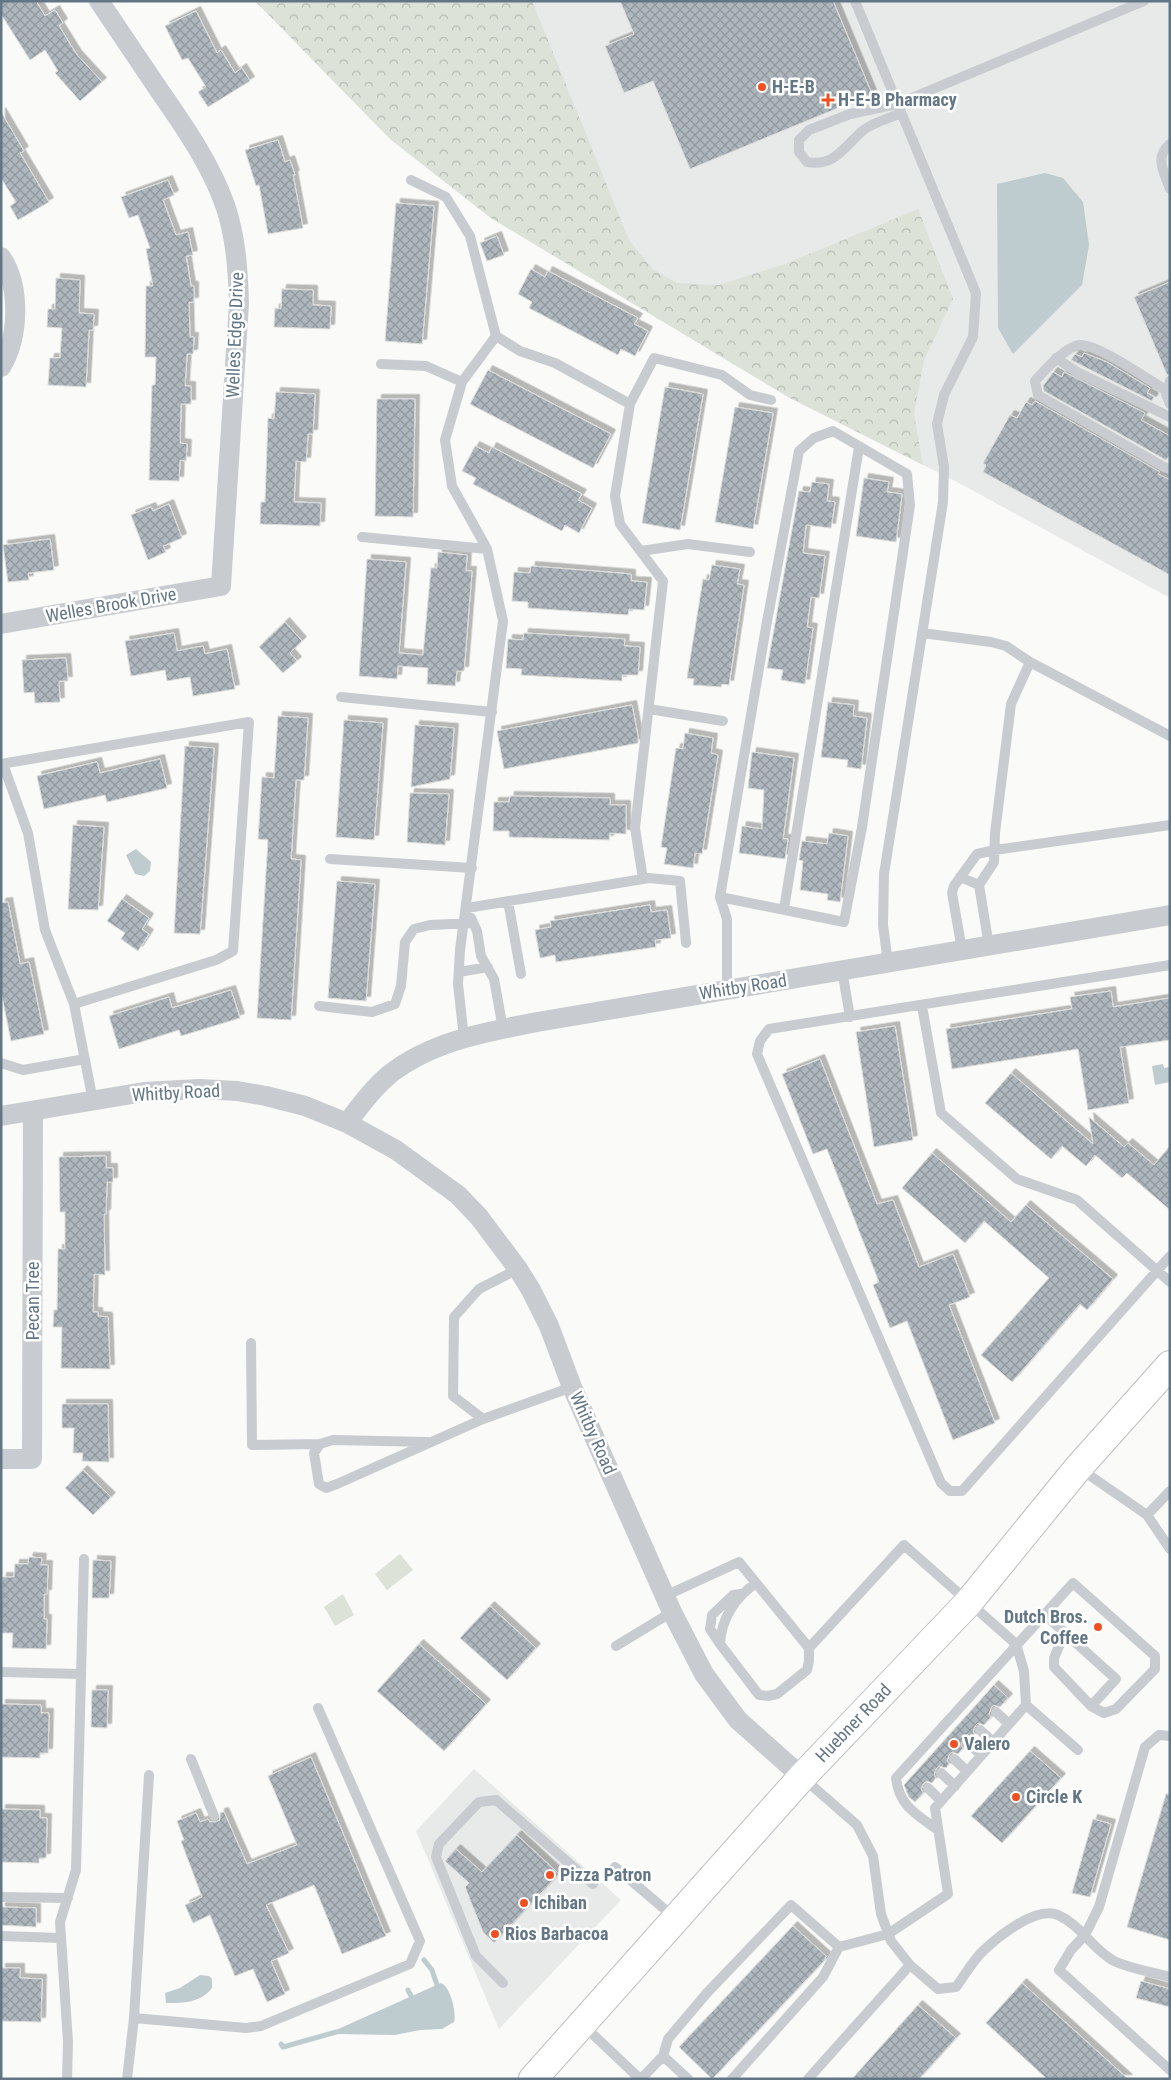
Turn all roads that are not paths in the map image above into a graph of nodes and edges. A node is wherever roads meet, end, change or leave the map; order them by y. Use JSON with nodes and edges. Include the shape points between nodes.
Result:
{"nodes":[{"id":1,"x":99,"y":1,"type":"edge"},
{"id":2,"x":855,"y":1,"type":"edge"},
{"id":3,"x":1144,"y":1,"type":"edge"},
{"id":4,"x":1125,"y":5,"type":"edge"},
{"id":5,"x":899,"y":108,"type":"junction"},
{"id":6,"x":1170,"y":144,"type":"edge"},
{"id":7,"x":411,"y":180,"type":"dead end"},
{"id":8,"x":1170,"y":189,"type":"edge"},
{"id":9,"x":1,"y":257,"type":"edge"},
{"id":10,"x":496,"y":336,"type":"junction"},
{"id":11,"x":1056,"y":358,"type":"junction"},
{"id":12,"x":380,"y":364,"type":"dead end"},
{"id":13,"x":1,"y":367,"type":"edge"},
{"id":14,"x":462,"y":382,"type":"junction"},
{"id":15,"x":1168,"y":386,"type":"edge"},
{"id":16,"x":771,"y":400,"type":"dead end"},
{"id":17,"x":630,"y":404,"type":"junction"},
{"id":18,"x":1170,"y":404,"type":"edge"},
{"id":19,"x":1170,"y":417,"type":"edge"},
{"id":20,"x":859,"y":447,"type":"junction"},
{"id":21,"x":1170,"y":469,"type":"edge"},
{"id":22,"x":362,"y":537,"type":"dead end"},
{"id":23,"x":487,"y":549,"type":"junction"},
{"id":24,"x":641,"y":551,"type":"junction"},
{"id":25,"x":750,"y":552,"type":"dead end"},
{"id":26,"x":221,"y":586,"type":"joint"},
{"id":27,"x":1,"y":624,"type":"edge"},
{"id":28,"x":922,"y":633,"type":"junction"},
{"id":29,"x":1030,"y":662,"type":"junction"},
{"id":30,"x":341,"y":697,"type":"dead end"},
{"id":31,"x":649,"y":709,"type":"junction"},
{"id":32,"x":492,"y":712,"type":"junction"},
{"id":33,"x":723,"y":721,"type":"dead end"},
{"id":34,"x":1170,"y":736,"type":"edge"},
{"id":35,"x":2,"y":764,"type":"edge"},
{"id":36,"x":1170,"y":825,"type":"edge"},
{"id":37,"x":995,"y":850,"type":"junction"},
{"id":38,"x":330,"y":859,"type":"dead end"},
{"id":39,"x":472,"y":868,"type":"junction"},
{"id":40,"x":960,"y":877,"type":"junction"},
{"id":41,"x":643,"y":879,"type":"junction"},
{"id":42,"x":979,"y":885,"type":"junction"},
{"id":43,"x":720,"y":896,"type":"junction"},
{"id":44,"x":508,"y":901,"type":"junction"},
{"id":45,"x":467,"y":908,"type":"junction"},
{"id":46,"x":784,"y":910,"type":"junction"},
{"id":47,"x":1170,"y":915,"type":"edge"},
{"id":48,"x":469,"y":924,"type":"junction"},
{"id":49,"x":686,"y":943,"type":"dead end"},
{"id":50,"x":989,"y":946,"type":"junction"},
{"id":51,"x":962,"y":950,"type":"junction"},
{"id":52,"x":888,"y":963,"type":"junction"},
{"id":53,"x":1170,"y":965,"type":"edge"},
{"id":54,"x":488,"y":967,"type":"junction"},
{"id":55,"x":842,"y":970,"type":"junction"},
{"id":56,"x":459,"y":972,"type":"junction"},
{"id":57,"x":521,"y":974,"type":"dead end"},
{"id":58,"x":727,"y":990,"type":"junction"},
{"id":59,"x":74,"y":1004,"type":"junction"},
{"id":60,"x":318,"y":1006,"type":"dead end"},
{"id":61,"x":922,"y":1006,"type":"junction"},
{"id":62,"x":850,"y":1017,"type":"junction"},
{"id":63,"x":503,"y":1028,"type":"junction"},
{"id":64,"x":464,"y":1038,"type":"junction"},
{"id":65,"x":84,"y":1059,"type":"junction"},
{"id":66,"x":1,"y":1062,"type":"edge"},
{"id":67,"x":93,"y":1101,"type":"junction"},
{"id":68,"x":33,"y":1111,"type":"junction"},
{"id":69,"x":1,"y":1116,"type":"edge"},
{"id":70,"x":347,"y":1123,"type":"junction"},
{"id":71,"x":1170,"y":1256,"type":"edge"},
{"id":72,"x":518,"y":1269,"type":"junction"},
{"id":73,"x":1157,"y":1270,"type":"junction"},
{"id":74,"x":1170,"y":1282,"type":"edge"},
{"id":75,"x":251,"y":1343,"type":"dead end"},
{"id":76,"x":1170,"y":1365,"type":"edge"},
{"id":77,"x":572,"y":1387,"type":"junction"},
{"id":78,"x":483,"y":1419,"type":"junction"},
{"id":79,"x":429,"y":1442,"type":"junction"},
{"id":80,"x":320,"y":1444,"type":"junction"},
{"id":81,"x":1,"y":1459,"type":"edge"},
{"id":82,"x":1078,"y":1468,"type":"junction"},
{"id":83,"x":1170,"y":1491,"type":"edge"},
{"id":84,"x":1146,"y":1515,"type":"junction"},
{"id":85,"x":1170,"y":1549,"type":"edge"},
{"id":86,"x":84,"y":1559,"type":"dead end"},
{"id":87,"x":756,"y":1583,"type":"junction"},
{"id":88,"x":968,"y":1602,"type":"junction"},
{"id":89,"x":669,"y":1604,"type":"junction"},
{"id":90,"x":1044,"y":1614,"type":"junction"},
{"id":91,"x":1065,"y":1632,"type":"junction"},
{"id":92,"x":1016,"y":1644,"type":"junction"},
{"id":93,"x":616,"y":1646,"type":"dead end"},
{"id":94,"x":809,"y":1648,"type":"junction"},
{"id":95,"x":1,"y":1672,"type":"edge"},
{"id":96,"x":81,"y":1674,"type":"junction"},
{"id":97,"x":1026,"y":1705,"type":"junction"},
{"id":98,"x":1091,"y":1706,"type":"junction"},
{"id":99,"x":318,"y":1708,"type":"dead end"},
{"id":100,"x":996,"y":1712,"type":"dead end"},
{"id":101,"x":1009,"y":1724,"type":"junction"},
{"id":102,"x":980,"y":1730,"type":"dead end"},
{"id":103,"x":1170,"y":1736,"type":"edge"},
{"id":104,"x":993,"y":1742,"type":"junction"},
{"id":105,"x":968,"y":1743,"type":"dead end"},
{"id":106,"x":1078,"y":1750,"type":"dead end"},
{"id":107,"x":982,"y":1755,"type":"junction"},
{"id":108,"x":191,"y":1759,"type":"dead end"},
{"id":109,"x":954,"y":1759,"type":"dead end"},
{"id":110,"x":967,"y":1771,"type":"junction"},
{"id":111,"x":941,"y":1773,"type":"dead end"},
{"id":112,"x":149,"y":1775,"type":"dead end"},
{"id":113,"x":802,"y":1777,"type":"junction"},
{"id":114,"x":955,"y":1786,"type":"junction"},
{"id":115,"x":928,"y":1788,"type":"dead end"},
{"id":116,"x":941,"y":1801,"type":"junction"},
{"id":117,"x":214,"y":1816,"type":"dead end"},
{"id":118,"x":938,"y":1830,"type":"junction"},
{"id":119,"x":615,"y":1867,"type":"dead end"},
{"id":120,"x":593,"y":1884,"type":"dead end"},
{"id":121,"x":1,"y":1897,"type":"edge"},
{"id":122,"x":68,"y":1898,"type":"junction"},
{"id":123,"x":676,"y":1918,"type":"junction"},
{"id":124,"x":888,"y":1934,"type":"junction"},
{"id":125,"x":1085,"y":1935,"type":"junction"},
{"id":126,"x":1,"y":1936,"type":"edge"},
{"id":127,"x":60,"y":1938,"type":"junction"},
{"id":128,"x":840,"y":1947,"type":"junction"},
{"id":129,"x":910,"y":1965,"type":"junction"},
{"id":130,"x":1170,"y":1977,"type":"edge"},
{"id":131,"x":503,"y":1983,"type":"dead end"},
{"id":132,"x":134,"y":2018,"type":"junction"},
{"id":133,"x":582,"y":2025,"type":"junction"},
{"id":134,"x":663,"y":2056,"type":"junction"},
{"id":135,"x":1170,"y":2070,"type":"edge"},
{"id":136,"x":67,"y":2079,"type":"edge"},
{"id":137,"x":127,"y":2079,"type":"edge"},
{"id":138,"x":533,"y":2079,"type":"edge"},
{"id":139,"x":640,"y":2079,"type":"edge"},
{"id":140,"x":688,"y":2079,"type":"edge"},
{"id":141,"x":732,"y":2079,"type":"edge"},
{"id":142,"x":808,"y":2079,"type":"edge"}],
"edges":[{"from":1,"to":26,"type":"street","name":"Welles Edge Drive","via":[[198,149],[215,180],[233,237],[239,303]]},
{"from":2,"to":5,"type":"lane"},
{"from":3,"to":4,"type":"lane"},
{"from":4,"to":5,"type":"lane"},
{"from":5,"to":5,"type":"lane","via":[[866,129],[832,159],[819,164],[806,162],[799,152],[799,140],[809,130],[850,114]]},
{"from":5,"to":28,"type":"lane","via":[[976,293],[973,337],[944,395],[938,424],[944,468],[943,502]]},
{"from":6,"to":8,"type":"lane","via":[[1162,150],[1160,161]]},
{"from":7,"to":10,"type":"lane","via":[[446,197],[470,236]]},
{"from":9,"to":13,"type":"street","via":[[11,273],[16,300],[9,354]]},
{"from":10,"to":14,"type":"lane"},
{"from":10,"to":17,"type":"lane","via":[[520,351],[555,363]]},
{"from":11,"to":15,"type":"lane","via":[[1078,345],[1094,347]]},
{"from":11,"to":19,"type":"lane","via":[[1077,372]]},
{"from":11,"to":21,"type":"lane","via":[[1034,381],[1038,395]]},
{"from":12,"to":14,"type":"lane","via":[[426,366]]},
{"from":14,"to":23,"type":"lane","via":[[445,440],[452,486]]},
{"from":15,"to":18,"type":"lane","via":[[1166,394]]},
{"from":16,"to":17,"type":"lane","via":[[750,395],[722,375],[654,358]]},
{"from":17,"to":24,"type":"lane","via":[[615,496],[620,524]]},
{"from":20,"to":43,"type":"lane","via":[[833,431],[814,438],[799,451]]},
{"from":20,"to":46,"type":"lane"},
{"from":20,"to":46,"type":"lane","via":[[907,474],[910,505],[862,827],[844,922]]},
{"from":22,"to":23,"type":"lane"},
{"from":23,"to":32,"type":"lane","via":[[503,621]]},
{"from":24,"to":25,"type":"lane","via":[[688,544]]},
{"from":24,"to":31,"type":"lane","via":[[663,581]]},
{"from":26,"to":27,"type":"street","name":"Welles Brook Drive"},
{"from":28,"to":29,"type":"lane","via":[[1006,646]]},
{"from":28,"to":52,"type":"lane","via":[[884,874],[883,925]]},
{"from":29,"to":34,"type":"lane"},
{"from":29,"to":37,"type":"lane","via":[[1011,704]]},
{"from":30,"to":32,"type":"lane"},
{"from":31,"to":33,"type":"lane"},
{"from":31,"to":41,"type":"lane","via":[[635,828]]},
{"from":32,"to":39,"type":"lane"},
{"from":35,"to":59,"type":"lane","via":[[28,833],[45,930]]},
{"from":35,"to":59,"type":"lane","via":[[249,722],[233,951],[216,960]]},
{"from":36,"to":37,"type":"lane"},
{"from":37,"to":40,"type":"lane","via":[[977,854]]},
{"from":37,"to":42,"type":"lane","via":[[994,862]]},
{"from":38,"to":39,"type":"lane"},
{"from":39,"to":45,"type":"lane"},
{"from":40,"to":42,"type":"lane"},
{"from":40,"to":51,"type":"lane","via":[[952,893]]},
{"from":41,"to":44,"type":"lane"},
{"from":41,"to":49,"type":"lane","via":[[680,881]]},
{"from":42,"to":50,"type":"lane"},
{"from":43,"to":46,"type":"lane"},
{"from":43,"to":58,"type":"lane","via":[[727,919]]},
{"from":44,"to":45,"type":"lane"},
{"from":44,"to":57,"type":"lane"},
{"from":45,"to":48,"type":"lane"},
{"from":47,"to":50,"type":"street","name":"Whitby Road"},
{"from":48,"to":54,"type":"lane","via":[[480,956]]},
{"from":48,"to":56,"type":"lane"},
{"from":48,"to":60,"type":"lane","via":[[430,925],[414,929],[405,942],[401,986],[395,1004],[372,1012]]},
{"from":50,"to":51,"type":"street","name":"Whitby Road"},
{"from":51,"to":52,"type":"street","name":"Whitby Road"},
{"from":52,"to":55,"type":"street","name":"Whitby Road"},
{"from":53,"to":61,"type":"lane"},
{"from":54,"to":56,"type":"lane"},
{"from":54,"to":63,"type":"lane","via":[[494,979]]},
{"from":55,"to":58,"type":"street","name":"Whitby Road"},
{"from":55,"to":62,"type":"lane"},
{"from":56,"to":64,"type":"lane"},
{"from":58,"to":63,"type":"street","name":"Whitby Road"},
{"from":59,"to":65,"type":"lane"},
{"from":61,"to":62,"type":"lane"},
{"from":61,"to":73,"type":"lane","via":[[942,1113],[1017,1179],[1077,1200]]},
{"from":62,"to":73,"type":"lane","via":[[769,1030],[760,1041],[757,1054],[941,1483],[950,1491],[962,1491]]},
{"from":63,"to":64,"type":"street","name":"Whitby Road"},
{"from":64,"to":70,"type":"street","name":"Whitby Road","via":[[406,1062],[368,1095]]},
{"from":65,"to":66,"type":"lane","via":[[23,1070]]},
{"from":65,"to":67,"type":"lane"},
{"from":67,"to":68,"type":"street","name":"Whitby Road"},
{"from":67,"to":70,"type":"street","name":"Whitby Road","via":[[144,1092],[236,1091],[305,1106]]},
{"from":68,"to":69,"type":"street","name":"Whitby Road"},
{"from":68,"to":81,"type":"street","name":"Pecan Tree","via":[[32,1460]]},
{"from":70,"to":72,"type":"street","name":"Whitby Road","via":[[396,1150],[458,1195]]},
{"from":71,"to":73,"type":"lane"},
{"from":72,"to":77,"type":"street","name":"Whitby Road","via":[[549,1326]]},
{"from":72,"to":78,"type":"lane","via":[[479,1289],[454,1317],[453,1396]]},
{"from":73,"to":74,"type":"lane"},
{"from":75,"to":80,"type":"lane","via":[[252,1445]]},
{"from":76,"to":82,"type":"main road","name":"Huebner Road"},
{"from":77,"to":78,"type":"lane"},
{"from":77,"to":89,"type":"street","name":"Whitby Road"},
{"from":78,"to":79,"type":"lane"},
{"from":79,"to":80,"type":"lane","via":[[333,1440]]},
{"from":79,"to":80,"type":"lane","via":[[326,1488],[319,1484],[314,1452]]},
{"from":82,"to":84,"type":"lane"},
{"from":82,"to":88,"type":"main road","name":"Huebner Road"},
{"from":83,"to":84,"type":"lane"},
{"from":84,"to":85,"type":"lane"},
{"from":86,"to":96,"type":"lane"},
{"from":87,"to":89,"type":"lane","via":[[739,1562]]},
{"from":87,"to":94,"type":"lane"},
{"from":87,"to":94,"type":"lane","via":[[741,1594],[724,1620],[720,1644],[759,1695],[777,1694],[807,1670]]},
{"from":88,"to":92,"type":"lane"},
{"from":88,"to":94,"type":"lane","via":[[904,1545]]},
{"from":88,"to":113,"type":"main road","name":"Huebner Road"},
{"from":89,"to":93,"type":"lane"},
{"from":89,"to":113,"type":"street","name":"Whitby Road","via":[[704,1674],[738,1720]]},
{"from":90,"to":91,"type":"lane"},
{"from":90,"to":92,"type":"lane"},
{"from":90,"to":98,"type":"lane","via":[[1073,1583],[1155,1656],[1156,1669],[1116,1709],[1104,1712]]},
{"from":91,"to":98,"type":"lane","via":[[1054,1658],[1054,1667]]},
{"from":91,"to":98,"type":"lane","via":[[1116,1679]]},
{"from":92,"to":97,"type":"lane","via":[[1024,1671]]},
{"from":92,"to":118,"type":"lane","via":[[962,1713],[910,1770],[896,1778],[897,1793],[907,1807]]},
{"from":95,"to":96,"type":"lane"},
{"from":96,"to":122,"type":"lane","via":[[76,1870]]},
{"from":97,"to":101,"type":"lane"},
{"from":97,"to":106,"type":"lane"},
{"from":99,"to":132,"type":"lane","via":[[420,1941],[410,1964],[261,2026],[246,2028]]},
{"from":100,"to":101,"type":"lane"},
{"from":101,"to":104,"type":"lane"},
{"from":102,"to":104,"type":"lane"},
{"from":103,"to":125,"type":"lane","via":[[1159,1736],[1146,1747],[1099,1906]]},
{"from":104,"to":107,"type":"lane"},
{"from":105,"to":107,"type":"lane"},
{"from":107,"to":110,"type":"lane"},
{"from":108,"to":117,"type":"lane"},
{"from":109,"to":110,"type":"lane"},
{"from":110,"to":114,"type":"lane"},
{"from":111,"to":114,"type":"lane"},
{"from":112,"to":132,"type":"lane"},
{"from":113,"to":123,"type":"main road","name":"Huebner Road"},
{"from":113,"to":124,"type":"lane","via":[[857,1825],[873,1856],[881,1914]]},
{"from":114,"to":116,"type":"lane"},
{"from":115,"to":116,"type":"lane"},
{"from":116,"to":118,"type":"lane","via":[[935,1808]]},
{"from":118,"to":124,"type":"lane","via":[[948,1894]]},
{"from":119,"to":123,"type":"lane"},
{"from":120,"to":131,"type":"lane","via":[[496,1800],[479,1802],[439,1844],[436,1858],[476,1956]]},
{"from":121,"to":122,"type":"lane"},
{"from":122,"to":127,"type":"lane","via":[[60,1922]]},
{"from":123,"to":133,"type":"main road","name":"Huebner Road"},
{"from":124,"to":128,"type":"lane"},
{"from":124,"to":129,"type":"lane"},
{"from":125,"to":129,"type":"lane","via":[[1057,1915],[1024,1920],[983,1951],[956,1986],[938,1989]]},
{"from":125,"to":130,"type":"lane","via":[[1101,1953],[1115,1962]]},
{"from":125,"to":135,"type":"lane","via":[[1059,1970]]},
{"from":126,"to":127,"type":"lane"},
{"from":127,"to":136,"type":"lane","via":[[66,1998]]},
{"from":128,"to":134,"type":"lane","via":[[791,1904],[699,2002],[668,2039]]},
{"from":128,"to":141,"type":"lane","via":[[823,1977]]},
{"from":129,"to":142,"type":"lane"},
{"from":132,"to":137,"type":"lane"},
{"from":133,"to":138,"type":"main road","name":"Huebner Road"},
{"from":133,"to":139,"type":"lane"},
{"from":134,"to":139,"type":"lane"},
{"from":134,"to":140,"type":"lane"}]}
